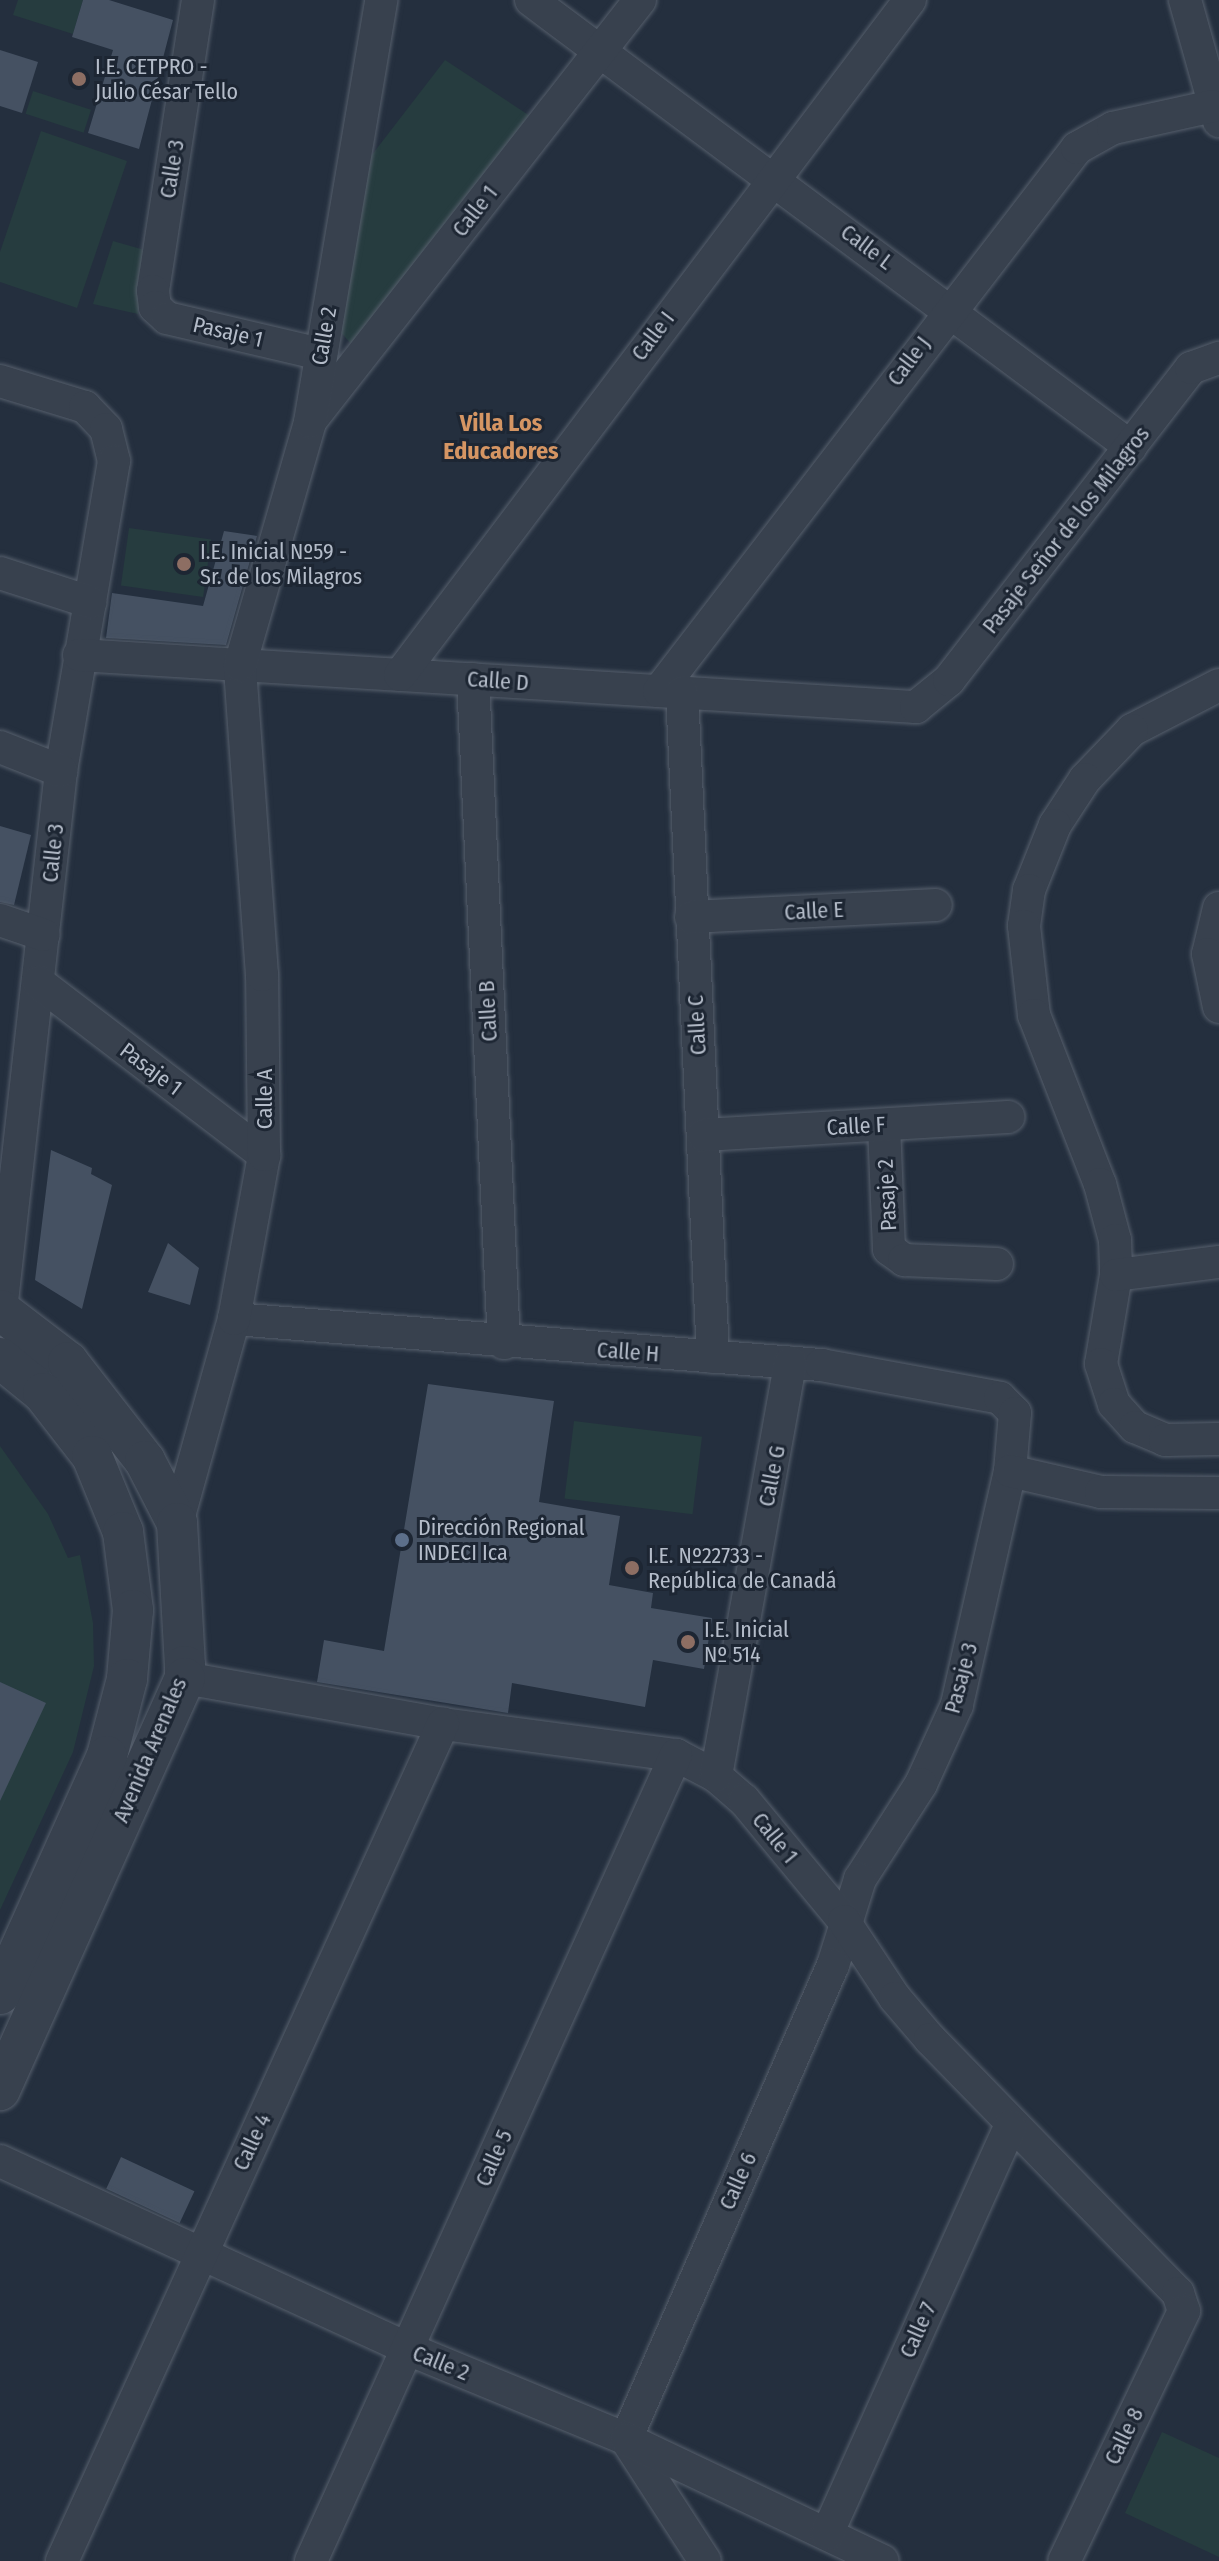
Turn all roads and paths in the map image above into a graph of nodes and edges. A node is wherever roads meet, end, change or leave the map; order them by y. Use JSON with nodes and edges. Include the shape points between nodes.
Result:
{"nodes":[{"id":1,"x":198,"y":0,"type":"edge"},
{"id":2,"x":381,"y":0,"type":"edge"},
{"id":3,"x":531,"y":0,"type":"edge"},
{"id":4,"x":640,"y":0,"type":"edge"},
{"id":5,"x":910,"y":0,"type":"edge"},
{"id":6,"x":1185,"y":0,"type":"edge"},
{"id":7,"x":602,"y":49,"type":"junction"},
{"id":8,"x":1216,"y":114,"type":"edge"},
{"id":9,"x":772,"y":177,"type":"junction"},
{"id":10,"x":153,"y":291,"type":"joint"},
{"id":11,"x":948,"y":309,"type":"junction"},
{"id":12,"x":321,"y":354,"type":"junction"},
{"id":13,"x":1219,"y":358,"type":"edge"},
{"id":14,"x":0,"y":381,"type":"edge"},
{"id":15,"x":310,"y":422,"type":"junction"},
{"id":16,"x":1131,"y":447,"type":"junction"},
{"id":17,"x":0,"y":573,"type":"edge"},
{"id":18,"x":90,"y":602,"type":"junction"},
{"id":19,"x":79,"y":655,"type":"junction"},
{"id":20,"x":240,"y":665,"type":"junction"},
{"id":21,"x":400,"y":675,"type":"junction"},
{"id":22,"x":473,"y":679,"type":"junction"},
{"id":23,"x":1219,"y":685,"type":"edge"},
{"id":24,"x":671,"y":692,"type":"junction"},
{"id":25,"x":916,"y":707,"type":"joint"},
{"id":26,"x":0,"y":747,"type":"edge"},
{"id":27,"x":61,"y":771,"type":"junction"},
{"id":28,"x":936,"y":905,"type":"dead end"},
{"id":29,"x":1219,"y":908,"type":"edge"},
{"id":30,"x":691,"y":917,"type":"junction"},
{"id":31,"x":0,"y":920,"type":"edge"},
{"id":32,"x":44,"y":935,"type":"junction"},
{"id":33,"x":38,"y":982,"type":"junction"},
{"id":34,"x":1219,"y":1007,"type":"edge"},
{"id":35,"x":11,"y":1099,"type":"edge"},
{"id":36,"x":1008,"y":1117,"type":"dead end"},
{"id":37,"x":884,"y":1125,"type":"junction"},
{"id":38,"x":703,"y":1135,"type":"junction"},
{"id":39,"x":264,"y":1155,"type":"junction"},
{"id":40,"x":1219,"y":1262,"type":"edge"},
{"id":41,"x":997,"y":1264,"type":"dead end"},
{"id":42,"x":1116,"y":1275,"type":"junction"},
{"id":43,"x":0,"y":1310,"type":"edge"},
{"id":44,"x":234,"y":1319,"type":"junction"},
{"id":45,"x":504,"y":1343,"type":"junction"},
{"id":46,"x":713,"y":1357,"type":"junction"},
{"id":47,"x":0,"y":1358,"type":"edge"},
{"id":48,"x":790,"y":1363,"type":"junction"},
{"id":49,"x":1015,"y":1413,"type":"joint"},
{"id":50,"x":1219,"y":1439,"type":"edge"},
{"id":51,"x":1010,"y":1471,"type":"junction"},
{"id":52,"x":1219,"y":1493,"type":"edge"},
{"id":53,"x":177,"y":1523,"type":"junction"},
{"id":54,"x":185,"y":1678,"type":"junction"},
{"id":55,"x":443,"y":1724,"type":"junction"},
{"id":56,"x":676,"y":1755,"type":"junction"},
{"id":57,"x":716,"y":1776,"type":"junction"},
{"id":58,"x":844,"y":1921,"type":"junction"},
{"id":59,"x":0,"y":1994,"type":"edge"},
{"id":60,"x":0,"y":2090,"type":"edge"},
{"id":61,"x":1010,"y":2126,"type":"junction"},
{"id":62,"x":0,"y":2161,"type":"edge"},
{"id":63,"x":201,"y":2254,"type":"junction"},
{"id":64,"x":1184,"y":2311,"type":"joint"},
{"id":65,"x":408,"y":2349,"type":"junction"},
{"id":66,"x":626,"y":2439,"type":"junction"},
{"id":67,"x":827,"y":2534,"type":"junction"},
{"id":68,"x":62,"y":2561,"type":"edge"},
{"id":69,"x":311,"y":2561,"type":"edge"},
{"id":70,"x":705,"y":2561,"type":"edge"},
{"id":71,"x":883,"y":2561,"type":"edge"},
{"id":72,"x":1064,"y":2561,"type":"edge"}],
"edges":[{"from":1,"to":10,"type":"street","name":"Calle 3"},
{"from":2,"to":12,"type":"street","name":"Calle 2"},
{"from":3,"to":7,"type":"street","name":"Calle L"},
{"from":4,"to":7,"type":"street","name":"Calle 1"},
{"from":5,"to":9,"type":"street","name":"Calle I"},
{"from":6,"to":8,"type":"street"},
{"from":7,"to":9,"type":"street","name":"Calle L"},
{"from":7,"to":15,"type":"street","name":"Calle 1"},
{"from":8,"to":11,"type":"street","name":"Calle J","via":[[1113,128],[1077,148]]},
{"from":9,"to":11,"type":"street","name":"Calle L"},
{"from":9,"to":21,"type":"street","name":"Calle I"},
{"from":10,"to":12,"type":"street","name":"Pasaje 1","via":[[155,307],[167,318]]},
{"from":11,"to":16,"type":"street","name":"Calle L"},
{"from":11,"to":24,"type":"street","name":"Calle J"},
{"from":12,"to":15,"type":"street","name":"Calle 2"},
{"from":13,"to":16,"type":"street","name":"Pasaje Señor de los Milagros","via":[[1191,368]]},
{"from":14,"to":18,"type":"street","name":"Calle 3","via":[[85,407],[106,429],[114,461]]},
{"from":15,"to":20,"type":"street","name":"Calle 2"},
{"from":16,"to":25,"type":"street","name":"Pasaje Señor de los Milagros","via":[[949,680]]},
{"from":17,"to":18,"type":"street"},
{"from":18,"to":19,"type":"street","name":"Calle 3"},
{"from":19,"to":20,"type":"street","name":"Calle D"},
{"from":19,"to":27,"type":"street","name":"Calle 3"},
{"from":20,"to":21,"type":"street","name":"Calle D"},
{"from":20,"to":39,"type":"street","name":"Calle A","via":[[262,975]]},
{"from":21,"to":22,"type":"street","name":"Calle D"},
{"from":22,"to":24,"type":"street","name":"Calle D"},
{"from":22,"to":45,"type":"street","name":"Calle B"},
{"from":23,"to":42,"type":"street","via":[[1132,730],[1085,779],[1055,825],[1029,890],[1025,958],[1034,1015],[1100,1184],[1115,1240]]},
{"from":24,"to":25,"type":"street","name":"Calle D"},
{"from":24,"to":30,"type":"street","name":"Calle C"},
{"from":26,"to":27,"type":"street"},
{"from":27,"to":32,"type":"street","name":"Calle 3"},
{"from":28,"to":30,"type":"street","name":"Calle E"},
{"from":29,"to":34,"type":"street","via":[[1208,954]]},
{"from":30,"to":38,"type":"street","name":"Calle C"},
{"from":31,"to":32,"type":"street"},
{"from":32,"to":33,"type":"street","name":"Calle 3"},
{"from":33,"to":35,"type":"street","name":"Calle 3"},
{"from":33,"to":39,"type":"street","name":"Pasaje 1"},
{"from":35,"to":43,"type":"street","name":"Calle 3"},
{"from":36,"to":37,"type":"street","name":"Calle F"},
{"from":37,"to":38,"type":"street","name":"Calle F"},
{"from":37,"to":41,"type":"street","name":"Pasaje 2","via":[[889,1249],[914,1262]]},
{"from":38,"to":46,"type":"street","name":"Calle C"},
{"from":39,"to":44,"type":"street","name":"Calle A"},
{"from":40,"to":42,"type":"street"},
{"from":42,"to":50,"type":"street","via":[[1101,1364],[1114,1404],[1135,1427],[1165,1440]]},
{"from":43,"to":53,"type":"street","name":"Avenida Arenales","via":[[34,1332],[86,1381],[139,1451]]},
{"from":44,"to":45,"type":"street","name":"Calle H"},
{"from":44,"to":53,"type":"street","name":"Calle A"},
{"from":45,"to":46,"type":"street","name":"Calle H"},
{"from":46,"to":48,"type":"street","name":"Calle H"},
{"from":47,"to":59,"type":"street","name":"Avenida Arenales","via":[[43,1393],[92,1456],[123,1532],[133,1610],[127,1679],[107,1756]]},
{"from":48,"to":49,"type":"street","name":"Calle H","via":[[1000,1398]]},
{"from":48,"to":57,"type":"street","name":"Calle G"},
{"from":49,"to":51,"type":"street","name":"Pasaje 3"},
{"from":51,"to":52,"type":"street","via":[[1101,1492]]},
{"from":51,"to":58,"type":"street","name":"Pasaje 3","via":[[957,1705],[921,1784],[860,1879]]},
{"from":53,"to":54,"type":"street","name":"Avenida Arenales"},
{"from":54,"to":55,"type":"street","name":"Calle 1"},
{"from":54,"to":60,"type":"street","name":"Avenida Arenales"},
{"from":55,"to":56,"type":"street","name":"Calle 1"},
{"from":55,"to":63,"type":"street","name":"Calle 4"},
{"from":56,"to":57,"type":"street","name":"Calle 1"},
{"from":56,"to":65,"type":"street","name":"Calle 5"},
{"from":57,"to":58,"type":"street","name":"Calle 1","via":[[744,1800]]},
{"from":58,"to":61,"type":"street","name":"Calle 1","via":[[895,1998]]},
{"from":58,"to":66,"type":"street","name":"Calle 6","via":[[833,1965]]},
{"from":61,"to":64,"type":"street","name":"Calle 1","via":[[1168,2279]]},
{"from":61,"to":67,"type":"street","name":"Calle 7"},
{"from":62,"to":63,"type":"street","name":"Calle 2"},
{"from":63,"to":65,"type":"street","name":"Calle 2"},
{"from":63,"to":68,"type":"street","name":"Calle 4"},
{"from":64,"to":72,"type":"street","name":"Calle 8"},
{"from":65,"to":66,"type":"street","name":"Calle 2"},
{"from":65,"to":69,"type":"street","name":"Calle 5"},
{"from":66,"to":67,"type":"street","name":"Calle 2"},
{"from":66,"to":70,"type":"street"},
{"from":67,"to":71,"type":"street","name":"Calle 2"}]}
